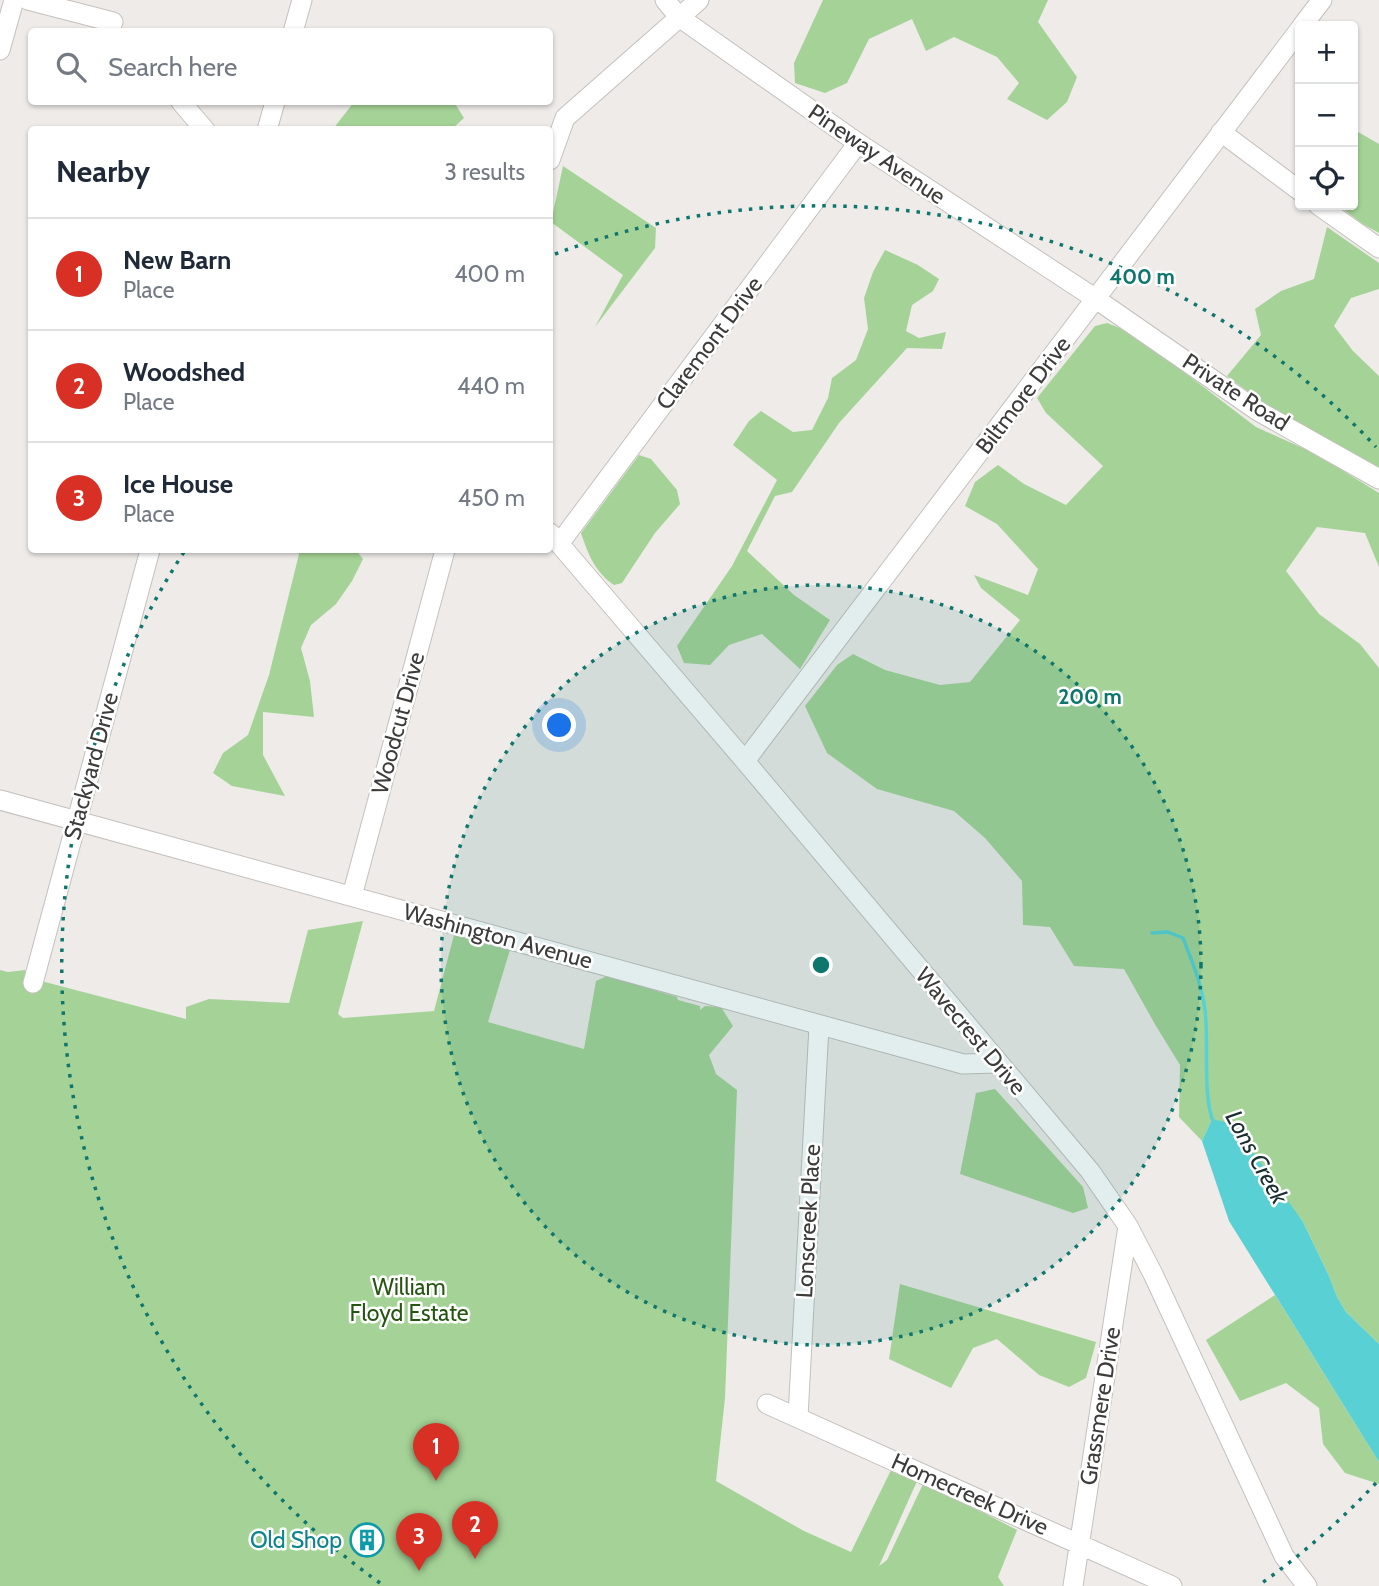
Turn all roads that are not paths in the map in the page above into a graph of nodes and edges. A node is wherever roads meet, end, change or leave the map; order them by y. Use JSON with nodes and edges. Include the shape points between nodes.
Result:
{"nodes":[{"id":1,"x":14,"y":0,"type":"edge"},
{"id":2,"x":28,"y":0,"type":"edge"},
{"id":3,"x":95,"y":0,"type":"edge"},
{"id":4,"x":302,"y":0,"type":"edge"},
{"id":5,"x":664,"y":0,"type":"edge"},
{"id":6,"x":699,"y":0,"type":"edge"},
{"id":7,"x":1322,"y":0,"type":"edge"},
{"id":8,"x":679,"y":17,"type":"junction"},
{"id":9,"x":1306,"y":21,"type":"edge"},
{"id":10,"x":117,"y":27,"type":"edge"},
{"id":11,"x":294,"y":28,"type":"edge"},
{"id":12,"x":1295,"y":35,"type":"edge"},
{"id":13,"x":0,"y":50,"type":"edge"},
{"id":14,"x":184,"y":105,"type":"edge"},
{"id":15,"x":274,"y":105,"type":"edge"},
{"id":16,"x":202,"y":126,"type":"edge"},
{"id":17,"x":268,"y":126,"type":"edge"},
{"id":18,"x":1221,"y":132,"type":"junction"},
{"id":19,"x":859,"y":143,"type":"junction"},
{"id":20,"x":553,"y":152,"type":"edge"},
{"id":21,"x":1295,"y":187,"type":"edge"},
{"id":22,"x":1325,"y":210,"type":"edge"},
{"id":23,"x":1379,"y":248,"type":"edge"},
{"id":24,"x":1096,"y":299,"type":"junction"},
{"id":25,"x":1379,"y":479,"type":"edge"},
{"id":26,"x":554,"y":538,"type":"edge"},
{"id":27,"x":149,"y":553,"type":"edge"},
{"id":28,"x":444,"y":553,"type":"edge"},
{"id":29,"x":745,"y":761,"type":"junction"},
{"id":30,"x":0,"y":800,"type":"edge"},
{"id":31,"x":76,"y":821,"type":"junction"},
{"id":32,"x":352,"y":896,"type":"junction"},
{"id":33,"x":33,"y":983,"type":"dead end"},
{"id":34,"x":819,"y":1026,"type":"junction"},
{"id":35,"x":998,"y":1063,"type":"junction"},
{"id":36,"x":1128,"y":1226,"type":"junction"},
{"id":37,"x":767,"y":1404,"type":"dead end"},
{"id":38,"x":798,"y":1417,"type":"junction"},
{"id":39,"x":1079,"y":1544,"type":"junction"},
{"id":40,"x":1306,"y":1585,"type":"edge"},
{"id":41,"x":1073,"y":1586,"type":"edge"},
{"id":42,"x":1172,"y":1586,"type":"edge"}],
"edges":[{"from":1,"to":13,"type":"street"},
{"from":2,"to":10,"type":"street"},
{"from":3,"to":10,"type":"street"},
{"from":4,"to":11,"type":"street"},
{"from":5,"to":8,"type":"street","name":"Pineway Avenue"},
{"from":6,"to":8,"type":"street"},
{"from":7,"to":9,"type":"street","name":"Biltmore Drive"},
{"from":8,"to":19,"type":"street","name":"Pineway Avenue"},
{"from":8,"to":20,"type":"street","via":[[565,118]]},
{"from":12,"to":18,"type":"street","name":"Biltmore Drive"},
{"from":14,"to":16,"type":"street"},
{"from":15,"to":17,"type":"street"},
{"from":18,"to":21,"type":"street"},
{"from":18,"to":24,"type":"street","name":"Biltmore Drive"},
{"from":19,"to":24,"type":"street","name":"Pineway Avenue"},
{"from":19,"to":26,"type":"street","name":"Claremont Drive"},
{"from":22,"to":23,"type":"street"},
{"from":24,"to":25,"type":"street","name":"Private Road","via":[[1258,411]]},
{"from":24,"to":29,"type":"street","name":"Biltmore Drive"},
{"from":26,"to":29,"type":"street","name":"Wavecrest Drive"},
{"from":27,"to":31,"type":"street","name":"Stackyard Drive"},
{"from":28,"to":32,"type":"street","name":"Woodcut Drive"},
{"from":29,"to":35,"type":"street","name":"Wavecrest Drive"},
{"from":30,"to":31,"type":"street","name":"Washington Avenue"},
{"from":31,"to":32,"type":"street","name":"Washington Avenue"},
{"from":31,"to":33,"type":"street","name":"Stackyard Drive"},
{"from":32,"to":34,"type":"street","name":"Washington Avenue"},
{"from":34,"to":35,"type":"street","name":"Washington Avenue","via":[[962,1064]]},
{"from":34,"to":38,"type":"street","name":"Lonscreek Place"},
{"from":35,"to":36,"type":"street","name":"Wavecrest Drive","via":[[1090,1171]]},
{"from":36,"to":39,"type":"street","name":"Grassmere Drive"},
{"from":36,"to":40,"type":"street","name":"Wavecrest Drive","via":[[1284,1556]]},
{"from":37,"to":38,"type":"street","name":"Homecreek Drive"},
{"from":38,"to":39,"type":"street","name":"Homecreek Drive"},
{"from":39,"to":41,"type":"street","name":"Grassmere Drive"},
{"from":39,"to":42,"type":"street","name":"Homecreek Drive"}]}
